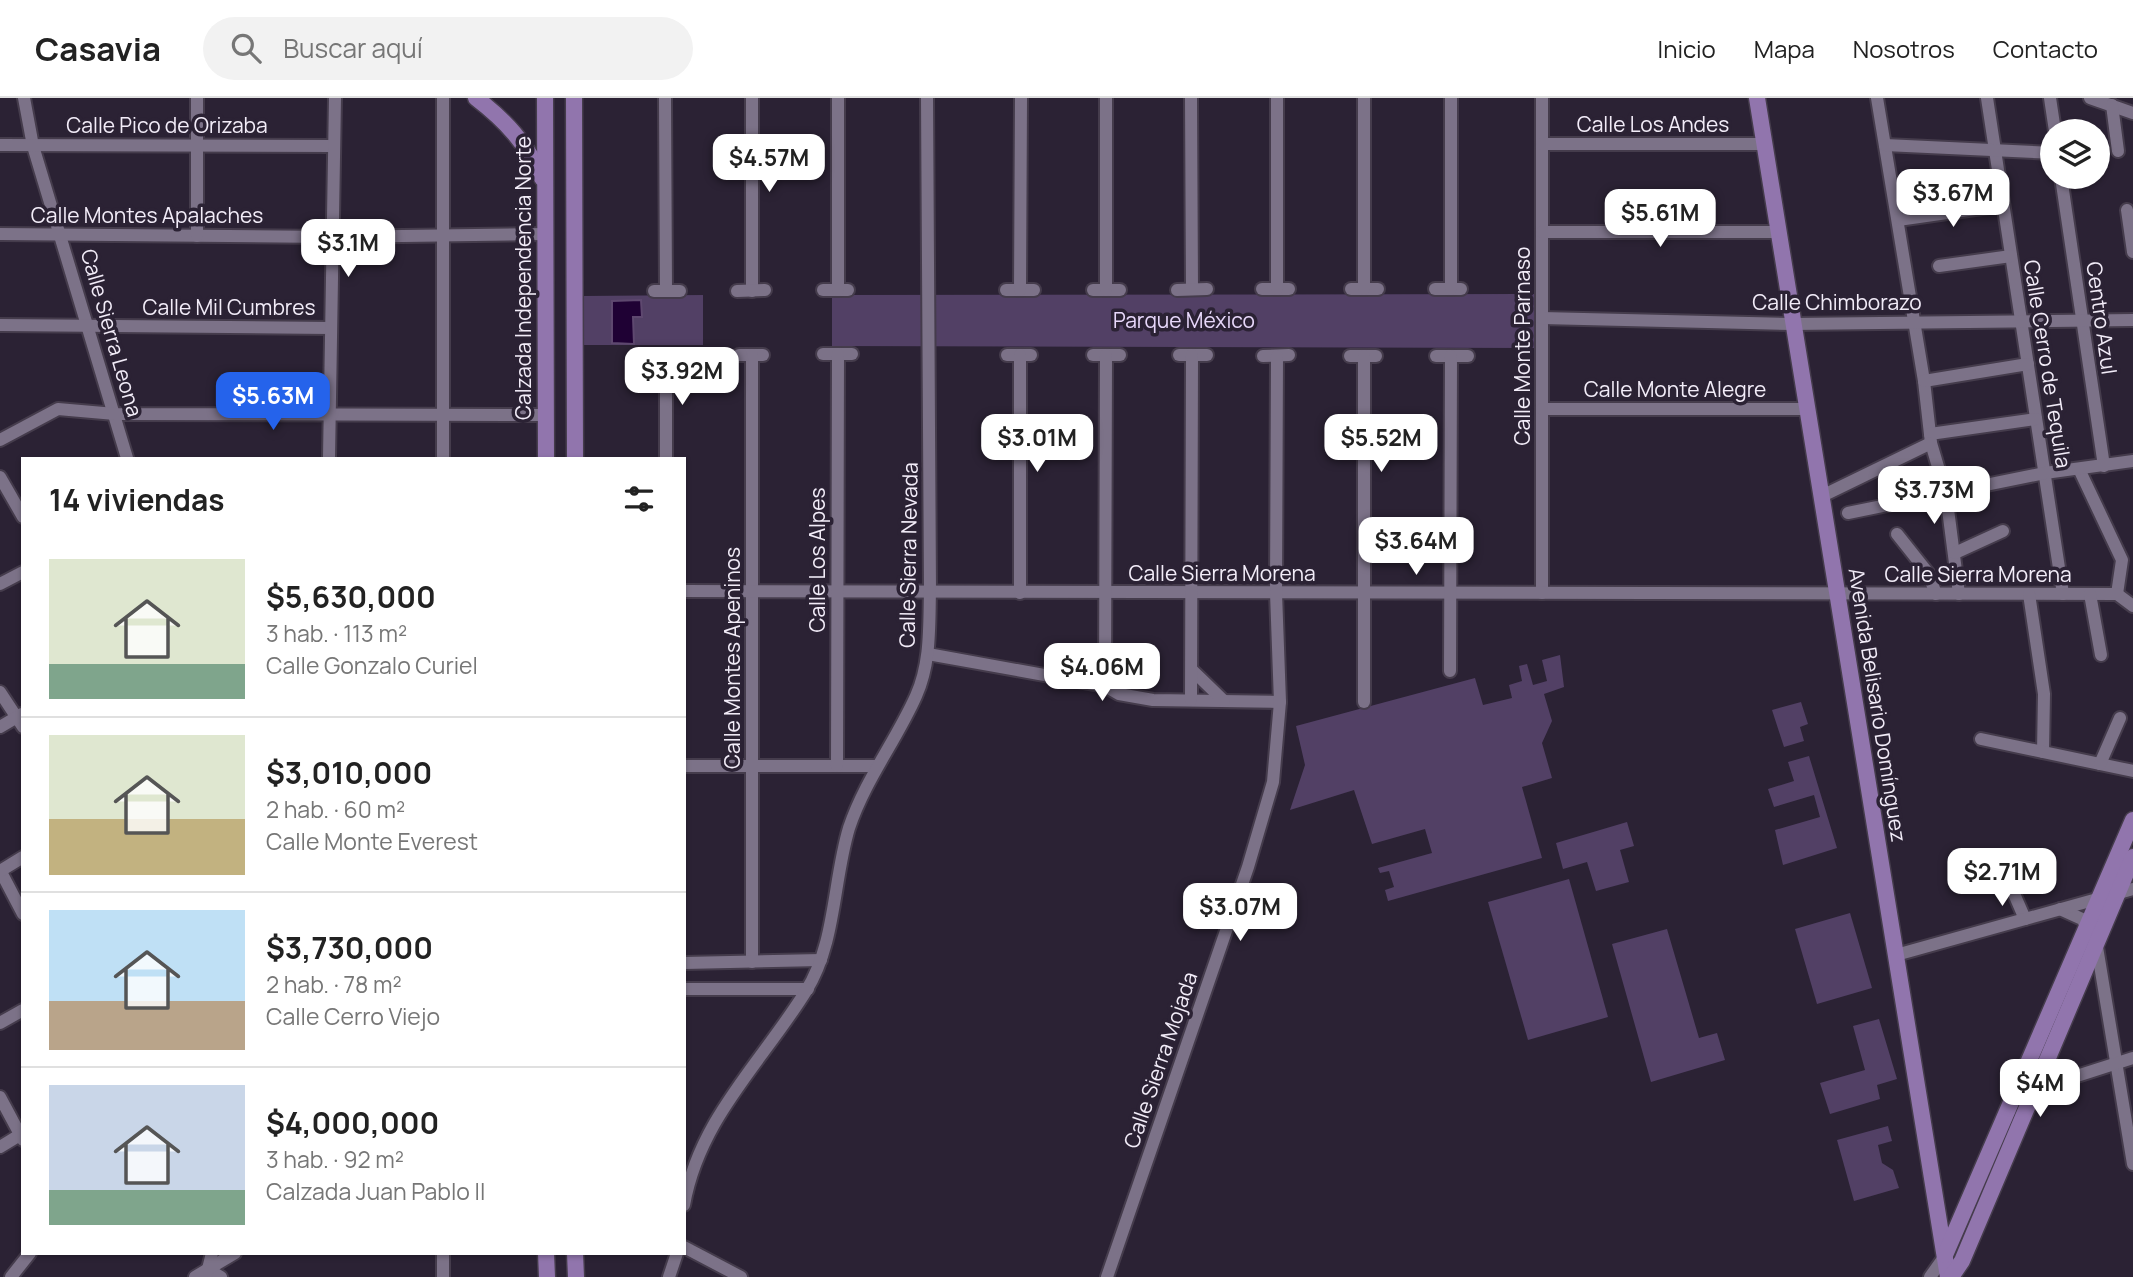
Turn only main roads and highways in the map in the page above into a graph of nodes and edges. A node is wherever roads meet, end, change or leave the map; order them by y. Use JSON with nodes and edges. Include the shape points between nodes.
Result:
{"nodes":[{"id":1,"x":476,"y":98,"type":"edge"},
{"id":2,"x":545,"y":98,"type":"edge"},
{"id":3,"x":574,"y":98,"type":"edge"},
{"id":4,"x":1757,"y":98,"type":"edge"},
{"id":5,"x":544,"y":183,"type":"junction"},
{"id":6,"x":546,"y":457,"type":"edge"},
{"id":7,"x":575,"y":457,"type":"edge"},
{"id":8,"x":2133,"y":820,"type":"edge"},
{"id":9,"x":2133,"y":857,"type":"edge"},
{"id":10,"x":2125,"y":892,"type":"edge"},
{"id":11,"x":2024,"y":1091,"type":"junction"},
{"id":12,"x":546,"y":1255,"type":"edge"},
{"id":13,"x":575,"y":1255,"type":"edge"},
{"id":14,"x":1945,"y":1256,"type":"junction"},
{"id":15,"x":547,"y":1277,"type":"edge"},
{"id":16,"x":576,"y":1277,"type":"edge"},
{"id":17,"x":1950,"y":1277,"type":"edge"}],
"edges":[{"from":1,"to":5,"type":"main road","via":[[518,136]]},
{"from":2,"to":5,"type":"main road","name":"Calzada Independencia Norte"},
{"from":3,"to":7,"type":"main road"},
{"from":4,"to":14,"type":"main road","name":"Avenida Belisario Domínguez"},
{"from":5,"to":6,"type":"main road","name":"Calzada Independencia Norte"},
{"from":8,"to":11,"type":"main road"},
{"from":9,"to":10,"type":"main road"},
{"from":10,"to":11,"type":"main road","via":[[2096,941]]},
{"from":11,"to":14,"type":"main road"},
{"from":11,"to":17,"type":"main road","via":[[1962,1261]]},
{"from":12,"to":15,"type":"main road"},
{"from":13,"to":16,"type":"main road"},
{"from":14,"to":17,"type":"main road","name":"Avenida Belisario Domínguez"}]}
